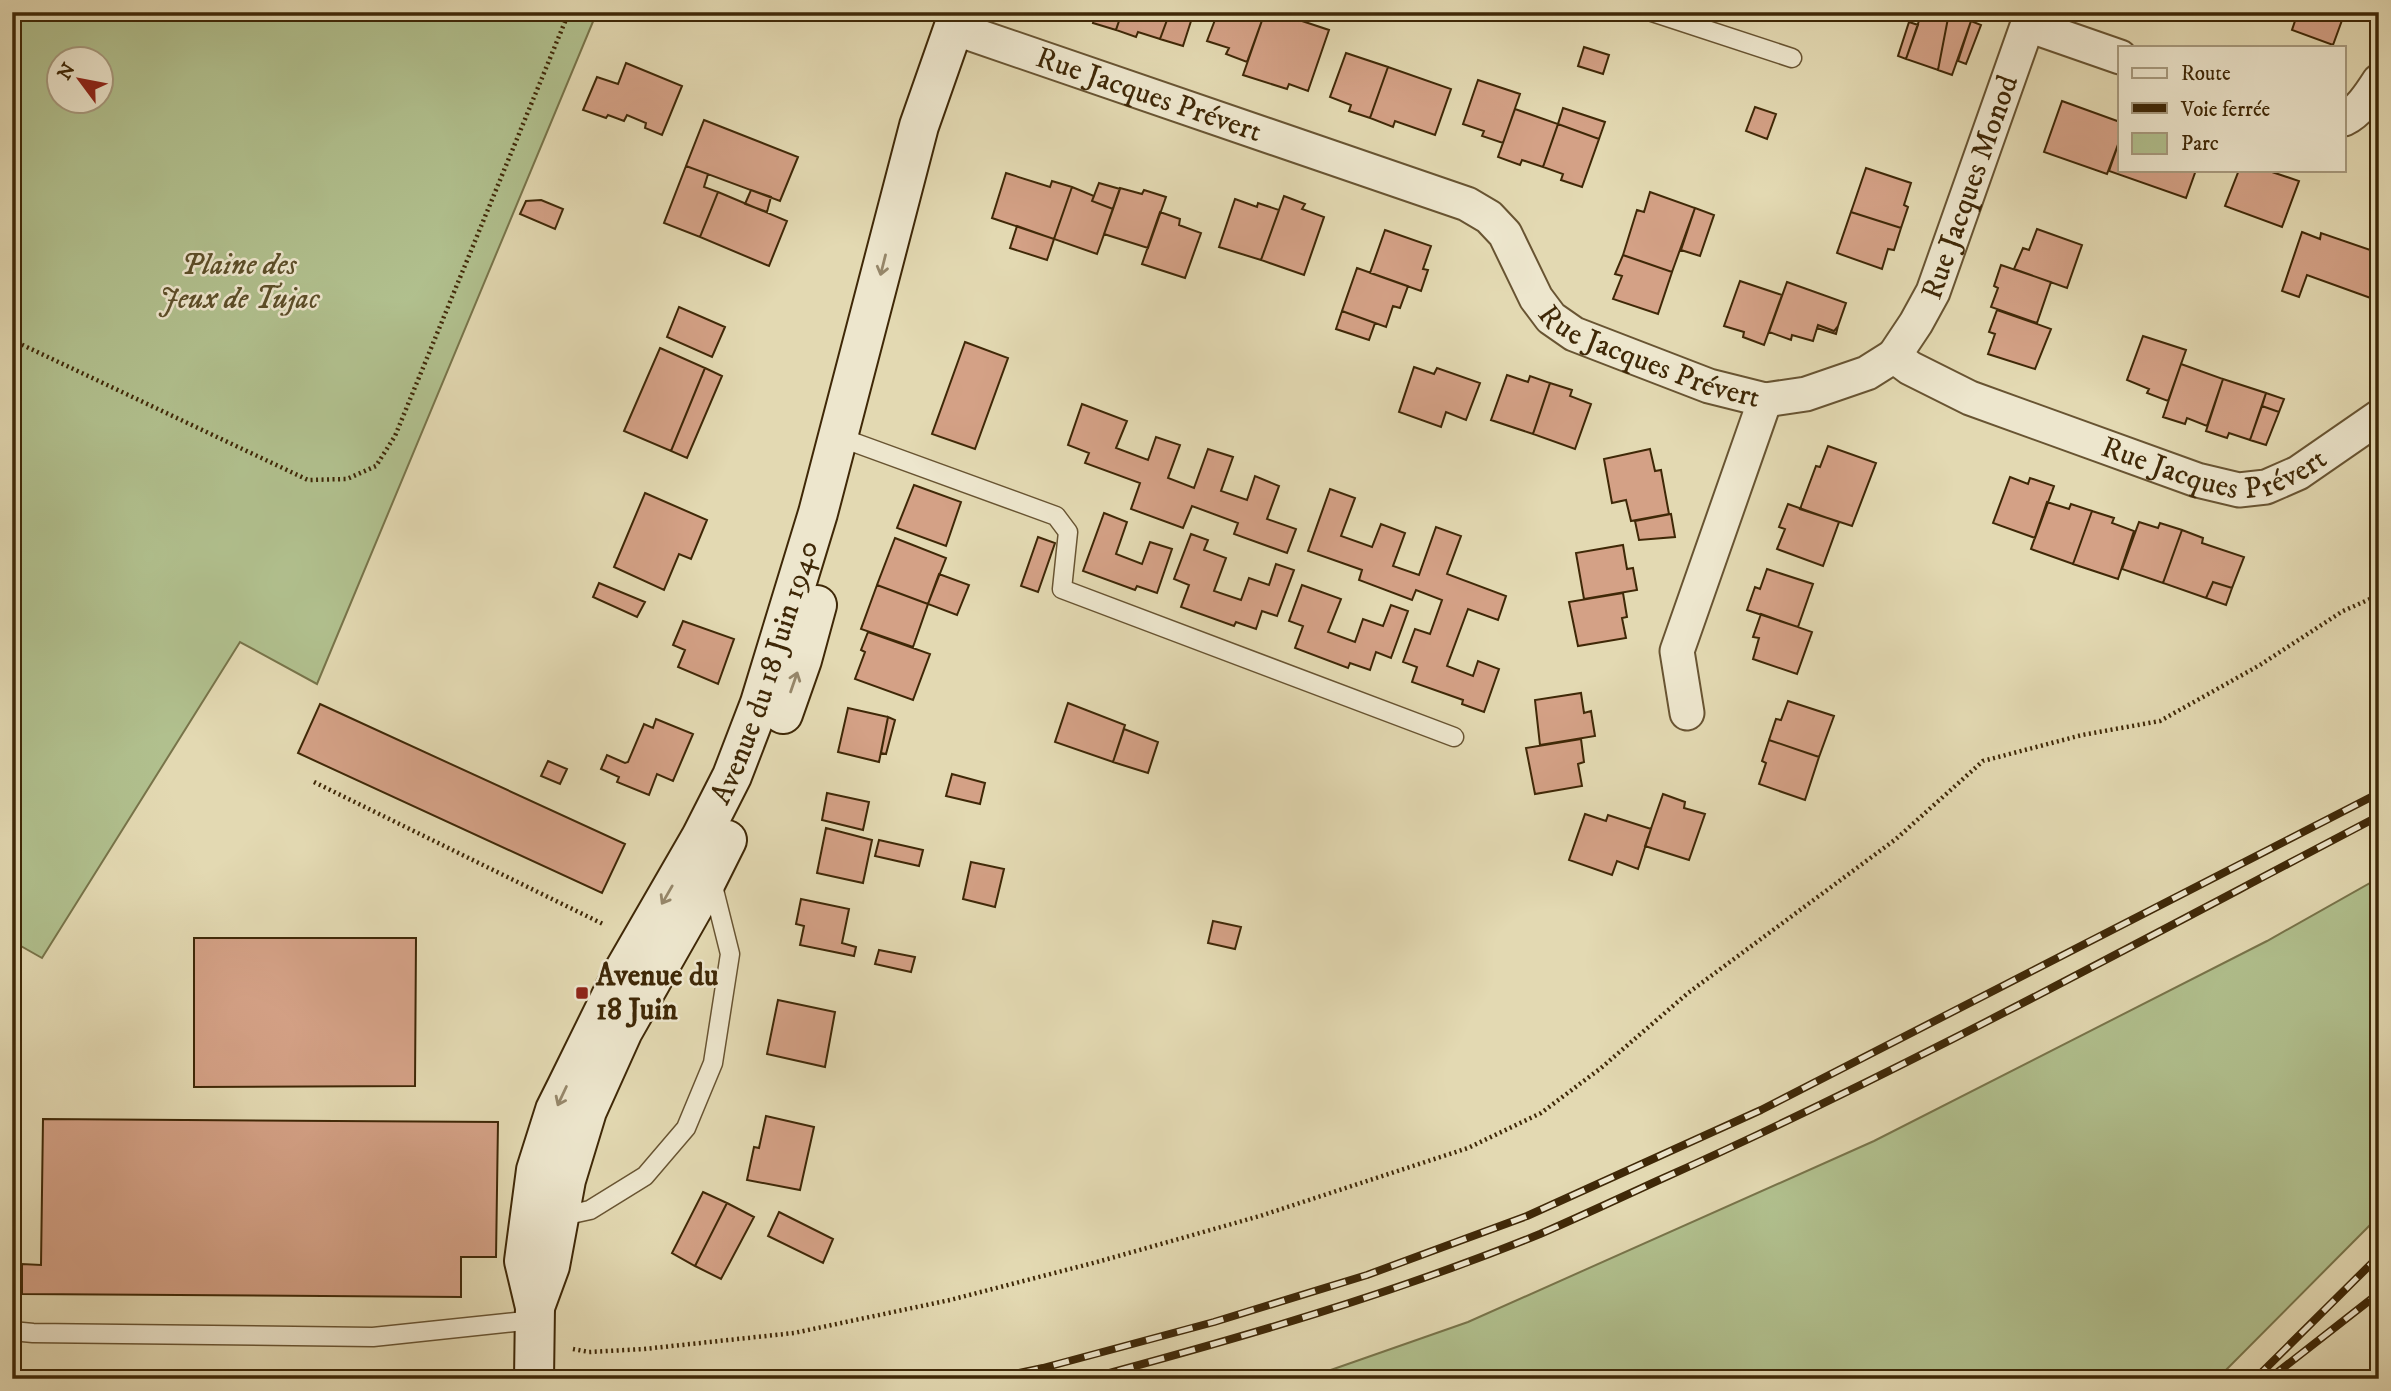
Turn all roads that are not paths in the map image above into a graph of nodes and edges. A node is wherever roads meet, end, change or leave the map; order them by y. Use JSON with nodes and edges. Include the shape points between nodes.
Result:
{"nodes":[{"id":1,"x":1653,"y":12,"type":"edge"},
{"id":2,"x":2030,"y":19,"type":"edge"},
{"id":3,"x":966,"y":21,"type":"edge"},
{"id":4,"x":2118,"y":56,"type":"edge"},
{"id":5,"x":1792,"y":58,"type":"dead end"},
{"id":6,"x":2379,"y":81,"type":"edge"},
{"id":7,"x":2346,"y":118,"type":"edge"},
{"id":8,"x":1895,"y":356,"type":"junction"},
{"id":9,"x":1765,"y":400,"type":"junction"},
{"id":10,"x":2379,"y":417,"type":"edge"},
{"id":11,"x":850,"y":442,"type":"junction"},
{"id":12,"x":1687,"y":713,"type":"dead end"},
{"id":13,"x":1454,"y":737,"type":"dead end"},
{"id":14,"x":701,"y":837,"type":"junction"},
{"id":15,"x":710,"y":874,"type":"junction"},
{"id":16,"x":542,"y":1221,"type":"junction"},
{"id":17,"x":12,"y":1331,"type":"edge"},
{"id":18,"x":534,"y":1337,"type":"edge"}],
"edges":[{"from":1,"to":5,"type":"lane"},
{"from":2,"to":4,"type":"street"},
{"from":2,"to":8,"type":"street","name":"Rue Jacques Monod","via":[[1933,292]]},
{"from":3,"to":9,"type":"street","name":"Rue Jacques Prévert","via":[[1467,204],[1505,234],[1536,298],[1550,318],[1574,334],[1709,386]]},
{"from":3,"to":11,"type":"street","name":"Avenue du 18 Juin 1940","via":[[919,126]]},
{"from":6,"to":7,"type":"street"},
{"from":8,"to":9,"type":"street","name":"Rue Jacques Prévert","via":[[1867,373],[1806,394]]},
{"from":8,"to":10,"type":"street","name":"Rue Jacques Prévert","via":[[1970,398],[2197,481],[2239,490],[2266,487],[2298,473]]},
{"from":9,"to":12,"type":"street","via":[[1677,652]]},
{"from":11,"to":13,"type":"lane","via":[[1056,516],[1068,532],[1062,589]]},
{"from":11,"to":14,"type":"street","name":"Avenue du 18 Juin 1940","via":[[760,703],[732,776]]},
{"from":15,"to":11,"type":"street","name":"Avenue du 18 Juin 1940","one_way":true,"via":[[776,734],[802,660]]},
{"from":14,"to":15,"type":"lane"},
{"from":14,"to":16,"type":"street","name":"Avenue du 18 Juin 1940","one_way":true,"via":[[617,982],[555,1110],[536,1170]]},
{"from":15,"to":16,"type":"street","name":"Avenue du 18 Juin 1940","via":[[623,1031],[587,1111],[566,1180]]},
{"from":15,"to":16,"type":"lane","via":[[730,954],[713,1063],[686,1128],[645,1176],[590,1210]]},
{"from":16,"to":18,"type":"street","name":"Avenue du 18 Juin 1940","via":[[524,1261]]},
{"from":17,"to":18,"type":"lane"}]}
